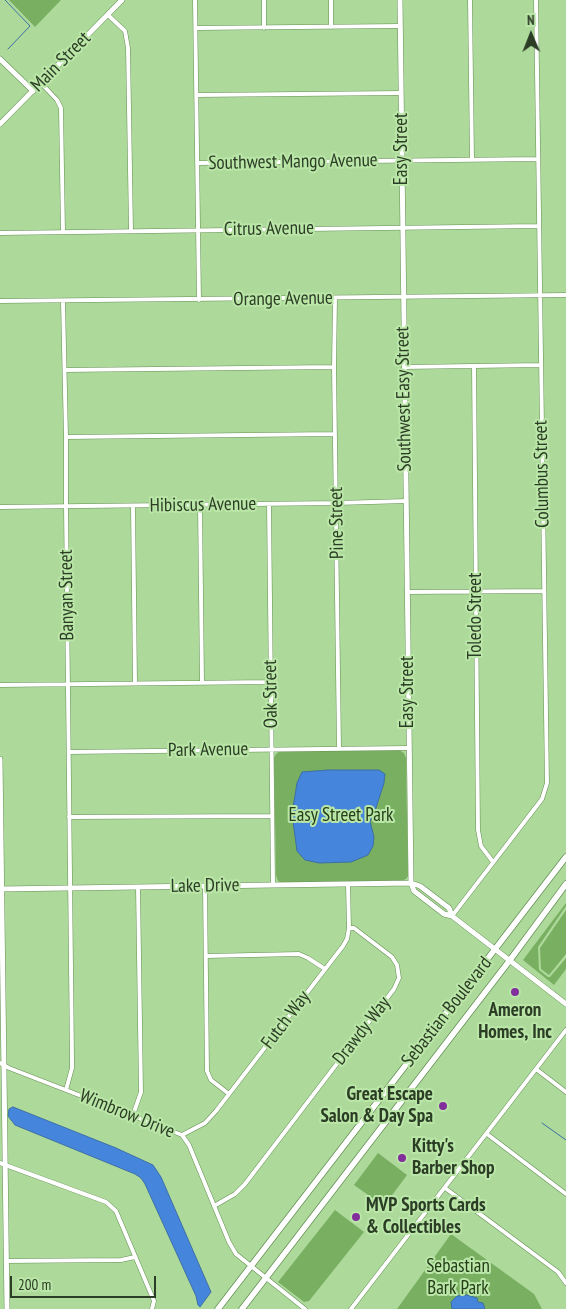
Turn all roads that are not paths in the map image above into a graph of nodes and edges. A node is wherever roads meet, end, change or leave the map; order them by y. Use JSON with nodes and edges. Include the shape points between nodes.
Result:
{"nodes":[{"id":1,"x":122,"y":0,"type":"edge"},
{"id":2,"x":195,"y":0,"type":"edge"},
{"id":3,"x":264,"y":0,"type":"edge"},
{"id":4,"x":331,"y":0,"type":"edge"},
{"id":5,"x":400,"y":0,"type":"edge"},
{"id":6,"x":470,"y":0,"type":"edge"},
{"id":7,"x":536,"y":0,"type":"edge"},
{"id":8,"x":108,"y":15,"type":"junction"},
{"id":9,"x":400,"y":26,"type":"junction"},
{"id":10,"x":331,"y":27,"type":"junction"},
{"id":11,"x":196,"y":28,"type":"junction"},
{"id":12,"x":264,"y":28,"type":"junction"},
{"id":13,"x":0,"y":59,"type":"edge"},
{"id":14,"x":41,"y":83,"type":"junction"},
{"id":15,"x":33,"y":91,"type":"junction"},
{"id":16,"x":401,"y":93,"type":"junction"},
{"id":17,"x":197,"y":95,"type":"junction"},
{"id":18,"x":0,"y":124,"type":"edge"},
{"id":19,"x":472,"y":159,"type":"junction"},
{"id":20,"x":538,"y":159,"type":"junction"},
{"id":21,"x":402,"y":160,"type":"junction"},
{"id":22,"x":197,"y":163,"type":"junction"},
{"id":23,"x":539,"y":226,"type":"junction"},
{"id":24,"x":402,"y":228,"type":"junction"},
{"id":25,"x":131,"y":230,"type":"junction"},
{"id":26,"x":198,"y":230,"type":"junction"},
{"id":27,"x":63,"y":232,"type":"junction"},
{"id":28,"x":0,"y":233,"type":"edge"},
{"id":29,"x":566,"y":294,"type":"edge"},
{"id":30,"x":539,"y":295,"type":"junction"},
{"id":31,"x":403,"y":297,"type":"junction"},
{"id":32,"x":335,"y":298,"type":"junction"},
{"id":33,"x":199,"y":300,"type":"junction"},
{"id":34,"x":0,"y":301,"type":"edge"},
{"id":35,"x":63,"y":302,"type":"junction"},
{"id":36,"x":541,"y":365,"type":"junction"},
{"id":37,"x":474,"y":366,"type":"junction"},
{"id":38,"x":334,"y":367,"type":"junction"},
{"id":39,"x":404,"y":367,"type":"junction"},
{"id":40,"x":65,"y":370,"type":"junction"},
{"id":41,"x":335,"y":434,"type":"junction"},
{"id":42,"x":66,"y":437,"type":"junction"},
{"id":43,"x":406,"y":500,"type":"junction"},
{"id":44,"x":337,"y":503,"type":"junction"},
{"id":45,"x":269,"y":504,"type":"junction"},
{"id":46,"x":200,"y":505,"type":"junction"},
{"id":47,"x":66,"y":506,"type":"junction"},
{"id":48,"x":133,"y":506,"type":"junction"},
{"id":49,"x":0,"y":507,"type":"edge"},
{"id":50,"x":543,"y":591,"type":"junction"},
{"id":51,"x":407,"y":592,"type":"junction"},
{"id":52,"x":476,"y":592,"type":"junction"},
{"id":53,"x":270,"y":682,"type":"junction"},
{"id":54,"x":135,"y":683,"type":"junction"},
{"id":55,"x":202,"y":683,"type":"junction"},
{"id":56,"x":68,"y":684,"type":"junction"},
{"id":57,"x":0,"y":685,"type":"edge"},
{"id":58,"x":340,"y":748,"type":"junction"},
{"id":59,"x":408,"y":748,"type":"junction"},
{"id":60,"x":272,"y":749,"type":"junction"},
{"id":61,"x":69,"y":752,"type":"junction"},
{"id":62,"x":0,"y":759,"type":"edge"},
{"id":63,"x":272,"y":816,"type":"junction"},
{"id":64,"x":69,"y":817,"type":"junction"},
{"id":65,"x":566,"y":857,"type":"edge"},
{"id":66,"x":493,"y":862,"type":"junction"},
{"id":67,"x":411,"y":883,"type":"junction"},
{"id":68,"x":348,"y":884,"type":"junction"},
{"id":69,"x":566,"y":884,"type":"edge"},
{"id":70,"x":274,"y":885,"type":"junction"},
{"id":71,"x":205,"y":886,"type":"junction"},
{"id":72,"x":138,"y":887,"type":"junction"},
{"id":73,"x":70,"y":888,"type":"junction"},
{"id":74,"x":1,"y":889,"type":"edge"},
{"id":75,"x":452,"y":916,"type":"junction"},
{"id":76,"x":349,"y":928,"type":"junction"},
{"id":77,"x":496,"y":949,"type":"junction"},
{"id":78,"x":206,"y":956,"type":"junction"},
{"id":79,"x":510,"y":960,"type":"junction"},
{"id":80,"x":325,"y":969,"type":"junction"},
{"id":81,"x":566,"y":1004,"type":"edge"},
{"id":82,"x":566,"y":1030,"type":"edge"},
{"id":83,"x":2,"y":1064,"type":"edge"},
{"id":84,"x":536,"y":1069,"type":"junction"},
{"id":85,"x":66,"y":1090,"type":"junction"},
{"id":86,"x":566,"y":1092,"type":"edge"},
{"id":87,"x":229,"y":1094,"type":"junction"},
{"id":88,"x":133,"y":1115,"type":"junction"},
{"id":89,"x":487,"y":1134,"type":"junction"},
{"id":90,"x":182,"y":1135,"type":"junction"},
{"id":91,"x":2,"y":1163,"type":"edge"},
{"id":92,"x":445,"y":1188,"type":"junction"},
{"id":93,"x":566,"y":1194,"type":"edge"},
{"id":94,"x":214,"y":1206,"type":"junction"},
{"id":95,"x":135,"y":1257,"type":"junction"},
{"id":96,"x":6,"y":1261,"type":"junction"},
{"id":97,"x":251,"y":1267,"type":"junction"},
{"id":98,"x":265,"y":1278,"type":"junction"},
{"id":99,"x":566,"y":1283,"type":"edge"},
{"id":100,"x":7,"y":1309,"type":"edge"},
{"id":101,"x":152,"y":1309,"type":"edge"},
{"id":102,"x":218,"y":1309,"type":"edge"},
{"id":103,"x":242,"y":1309,"type":"edge"},
{"id":104,"x":305,"y":1309,"type":"edge"},
{"id":105,"x":351,"y":1309,"type":"edge"}],
"edges":[{"from":1,"to":8,"type":"street","name":"Main Street"},
{"from":2,"to":11,"type":"street"},
{"from":3,"to":12,"type":"street"},
{"from":4,"to":10,"type":"street"},
{"from":5,"to":9,"type":"street","name":"Easy Street"},
{"from":6,"to":19,"type":"street"},
{"from":7,"to":20,"type":"street","name":"Columbus Street"},
{"from":8,"to":14,"type":"street","name":"Main Street"},
{"from":8,"to":25,"type":"street","via":[[125,31],[128,48]]},
{"from":9,"to":10,"type":"street"},
{"from":9,"to":16,"type":"street","name":"Easy Street"},
{"from":10,"to":12,"type":"street"},
{"from":11,"to":12,"type":"street"},
{"from":11,"to":17,"type":"street"},
{"from":13,"to":15,"type":"street"},
{"from":14,"to":15,"type":"street","name":"Main Street"},
{"from":14,"to":27,"type":"street","via":[[58,100],[61,108]]},
{"from":15,"to":18,"type":"street","name":"Main Street"},
{"from":16,"to":17,"type":"street"},
{"from":16,"to":21,"type":"street","name":"Easy Street"},
{"from":17,"to":22,"type":"street"},
{"from":19,"to":20,"type":"street","name":"Southwest Mango Avenue"},
{"from":19,"to":21,"type":"street","name":"Southwest Mango Avenue"},
{"from":20,"to":23,"type":"street","name":"Columbus Street"},
{"from":21,"to":22,"type":"street","name":"Southwest Mango Avenue"},
{"from":21,"to":24,"type":"street","name":"Easy Street"},
{"from":22,"to":26,"type":"street"},
{"from":23,"to":24,"type":"street","name":"Citrus Avenue"},
{"from":23,"to":30,"type":"street","name":"Columbus Street"},
{"from":24,"to":26,"type":"street","name":"Citrus Avenue"},
{"from":24,"to":31,"type":"street","name":"Easy Street"},
{"from":25,"to":26,"type":"street","name":"Citrus Avenue"},
{"from":25,"to":27,"type":"street","name":"Citrus Avenue"},
{"from":26,"to":33,"type":"street"},
{"from":27,"to":28,"type":"street","name":"Citrus Avenue"},
{"from":29,"to":30,"type":"street","name":"Orange Avenue"},
{"from":30,"to":31,"type":"street","name":"Orange Avenue"},
{"from":30,"to":36,"type":"street","name":"Columbus Street"},
{"from":31,"to":32,"type":"street","name":"Orange Avenue"},
{"from":31,"to":39,"type":"street","name":"Southwest Easy Street"},
{"from":32,"to":33,"type":"street","name":"Orange Avenue"},
{"from":32,"to":38,"type":"street","name":"Pine Street"},
{"from":33,"to":35,"type":"street","name":"Orange Avenue"},
{"from":34,"to":35,"type":"street","name":"Orange Avenue"},
{"from":35,"to":40,"type":"street","name":"Banyan Street"},
{"from":36,"to":37,"type":"street"},
{"from":36,"to":50,"type":"street","name":"Columbus Street"},
{"from":37,"to":39,"type":"street"},
{"from":37,"to":52,"type":"street","name":"Toledo Street"},
{"from":38,"to":40,"type":"street"},
{"from":38,"to":41,"type":"street","name":"Pine Street"},
{"from":39,"to":43,"type":"street","name":"Southwest Easy Street"},
{"from":40,"to":42,"type":"street","name":"Banyan Street"},
{"from":41,"to":42,"type":"street"},
{"from":41,"to":44,"type":"street","name":"Pine Street"},
{"from":42,"to":47,"type":"street","name":"Banyan Street"},
{"from":43,"to":44,"type":"street","name":"Hibiscus Avenue"},
{"from":43,"to":51,"type":"street","name":"Easy Street"},
{"from":44,"to":45,"type":"street","name":"Hibiscus Avenue"},
{"from":44,"to":58,"type":"street","name":"Pine Street"},
{"from":45,"to":46,"type":"street","name":"Hibiscus Avenue"},
{"from":45,"to":53,"type":"street","name":"Oak Street"},
{"from":46,"to":48,"type":"street","name":"Hibiscus Avenue"},
{"from":46,"to":55,"type":"street"},
{"from":47,"to":48,"type":"street","name":"Hibiscus Avenue"},
{"from":47,"to":49,"type":"street","name":"Hibiscus Avenue"},
{"from":47,"to":56,"type":"street","name":"Banyan Street"},
{"from":48,"to":54,"type":"street"},
{"from":50,"to":52,"type":"street"},
{"from":50,"to":66,"type":"street","name":"Columbus Street","via":[[546,783],[542,799]]},
{"from":51,"to":52,"type":"street"},
{"from":51,"to":59,"type":"street","name":"Easy Street"},
{"from":52,"to":66,"type":"street","name":"Toledo Street","via":[[478,830],[481,846]]},
{"from":53,"to":55,"type":"street"},
{"from":53,"to":60,"type":"street","name":"Oak Street"},
{"from":54,"to":55,"type":"street"},
{"from":54,"to":56,"type":"street"},
{"from":56,"to":57,"type":"street"},
{"from":56,"to":61,"type":"street","name":"Banyan Street"},
{"from":58,"to":59,"type":"street","name":"Park Avenue"},
{"from":58,"to":60,"type":"street","name":"Park Avenue"},
{"from":59,"to":67,"type":"street","name":"Easy Street"},
{"from":60,"to":61,"type":"street","name":"Park Avenue"},
{"from":60,"to":63,"type":"street","name":"Oak Street"},
{"from":61,"to":64,"type":"street","name":"Banyan Street"},
{"from":62,"to":74,"type":"street"},
{"from":63,"to":64,"type":"street"},
{"from":63,"to":70,"type":"street","name":"Oak Street"},
{"from":64,"to":73,"type":"street","name":"Banyan Street"},
{"from":65,"to":77,"type":"main road","name":"Sebastian Boulevard"},
{"from":66,"to":75,"type":"street","name":"Columbus Street"},
{"from":67,"to":68,"type":"street","name":"Lake Drive"},
{"from":67,"to":75,"type":"street","via":[[414,891],[444,914]]},
{"from":68,"to":70,"type":"street","name":"Lake Drive"},
{"from":68,"to":76,"type":"street","name":"Futch Way"},
{"from":69,"to":79,"type":"main road","name":"Sebastian Boulevard"},
{"from":70,"to":71,"type":"street","name":"Lake Drive"},
{"from":71,"to":72,"type":"street","name":"Lake Drive"},
{"from":71,"to":78,"type":"street"},
{"from":72,"to":73,"type":"street","name":"Lake Drive"},
{"from":72,"to":88,"type":"street","via":[[141,1092]]},
{"from":73,"to":74,"type":"street","name":"Lake Drive"},
{"from":73,"to":85,"type":"street","name":"Banyan Street","via":[[72,1068]]},
{"from":74,"to":83,"type":"street"},
{"from":75,"to":77,"type":"street"},
{"from":76,"to":80,"type":"street","name":"Futch Way","via":[[343,946]]},
{"from":76,"to":94,"type":"street","name":"Drawdy Way","via":[[354,928],[392,957],[399,978],[394,989],[245,1184]]},
{"from":77,"to":79,"type":"street"},
{"from":77,"to":97,"type":"main road","name":"Sebastian Boulevard"},
{"from":78,"to":80,"type":"street","via":[[299,954]]},
{"from":78,"to":87,"type":"street","via":[[207,1070],[211,1080]]},
{"from":79,"to":81,"type":"street"},
{"from":79,"to":98,"type":"main road","name":"Sebastian Boulevard"},
{"from":80,"to":87,"type":"street","name":"Futch Way"},
{"from":82,"to":84,"type":"street"},
{"from":83,"to":85,"type":"street","name":"Wimbrow Drive"},
{"from":83,"to":91,"type":"street"},
{"from":84,"to":86,"type":"street"},
{"from":84,"to":89,"type":"street"},
{"from":85,"to":88,"type":"street","name":"Wimbrow Drive"},
{"from":87,"to":90,"type":"street","name":"Futch Way","via":[[205,1123]]},
{"from":88,"to":90,"type":"street","name":"Wimbrow Drive"},
{"from":89,"to":92,"type":"street"},
{"from":89,"to":93,"type":"street"},
{"from":90,"to":94,"type":"street","name":"Wimbrow Drive"},
{"from":91,"to":95,"type":"street","via":[[106,1202],[116,1211]]},
{"from":91,"to":96,"type":"street"},
{"from":92,"to":99,"type":"street","via":[[558,1272]]},
{"from":92,"to":105,"type":"street"},
{"from":94,"to":97,"type":"street","name":"Wimbrow Drive","via":[[236,1254]]},
{"from":95,"to":96,"type":"street","via":[[122,1260]]},
{"from":95,"to":101,"type":"street","via":[[154,1301]]},
{"from":96,"to":100,"type":"street"},
{"from":97,"to":98,"type":"street","name":"Wimbrow Drive"},
{"from":97,"to":102,"type":"main road","name":"Sebastian Boulevard"},
{"from":98,"to":103,"type":"main road","name":"Sebastian Boulevard"},
{"from":98,"to":104,"type":"street","name":"Wimbrow Drive"}]}
